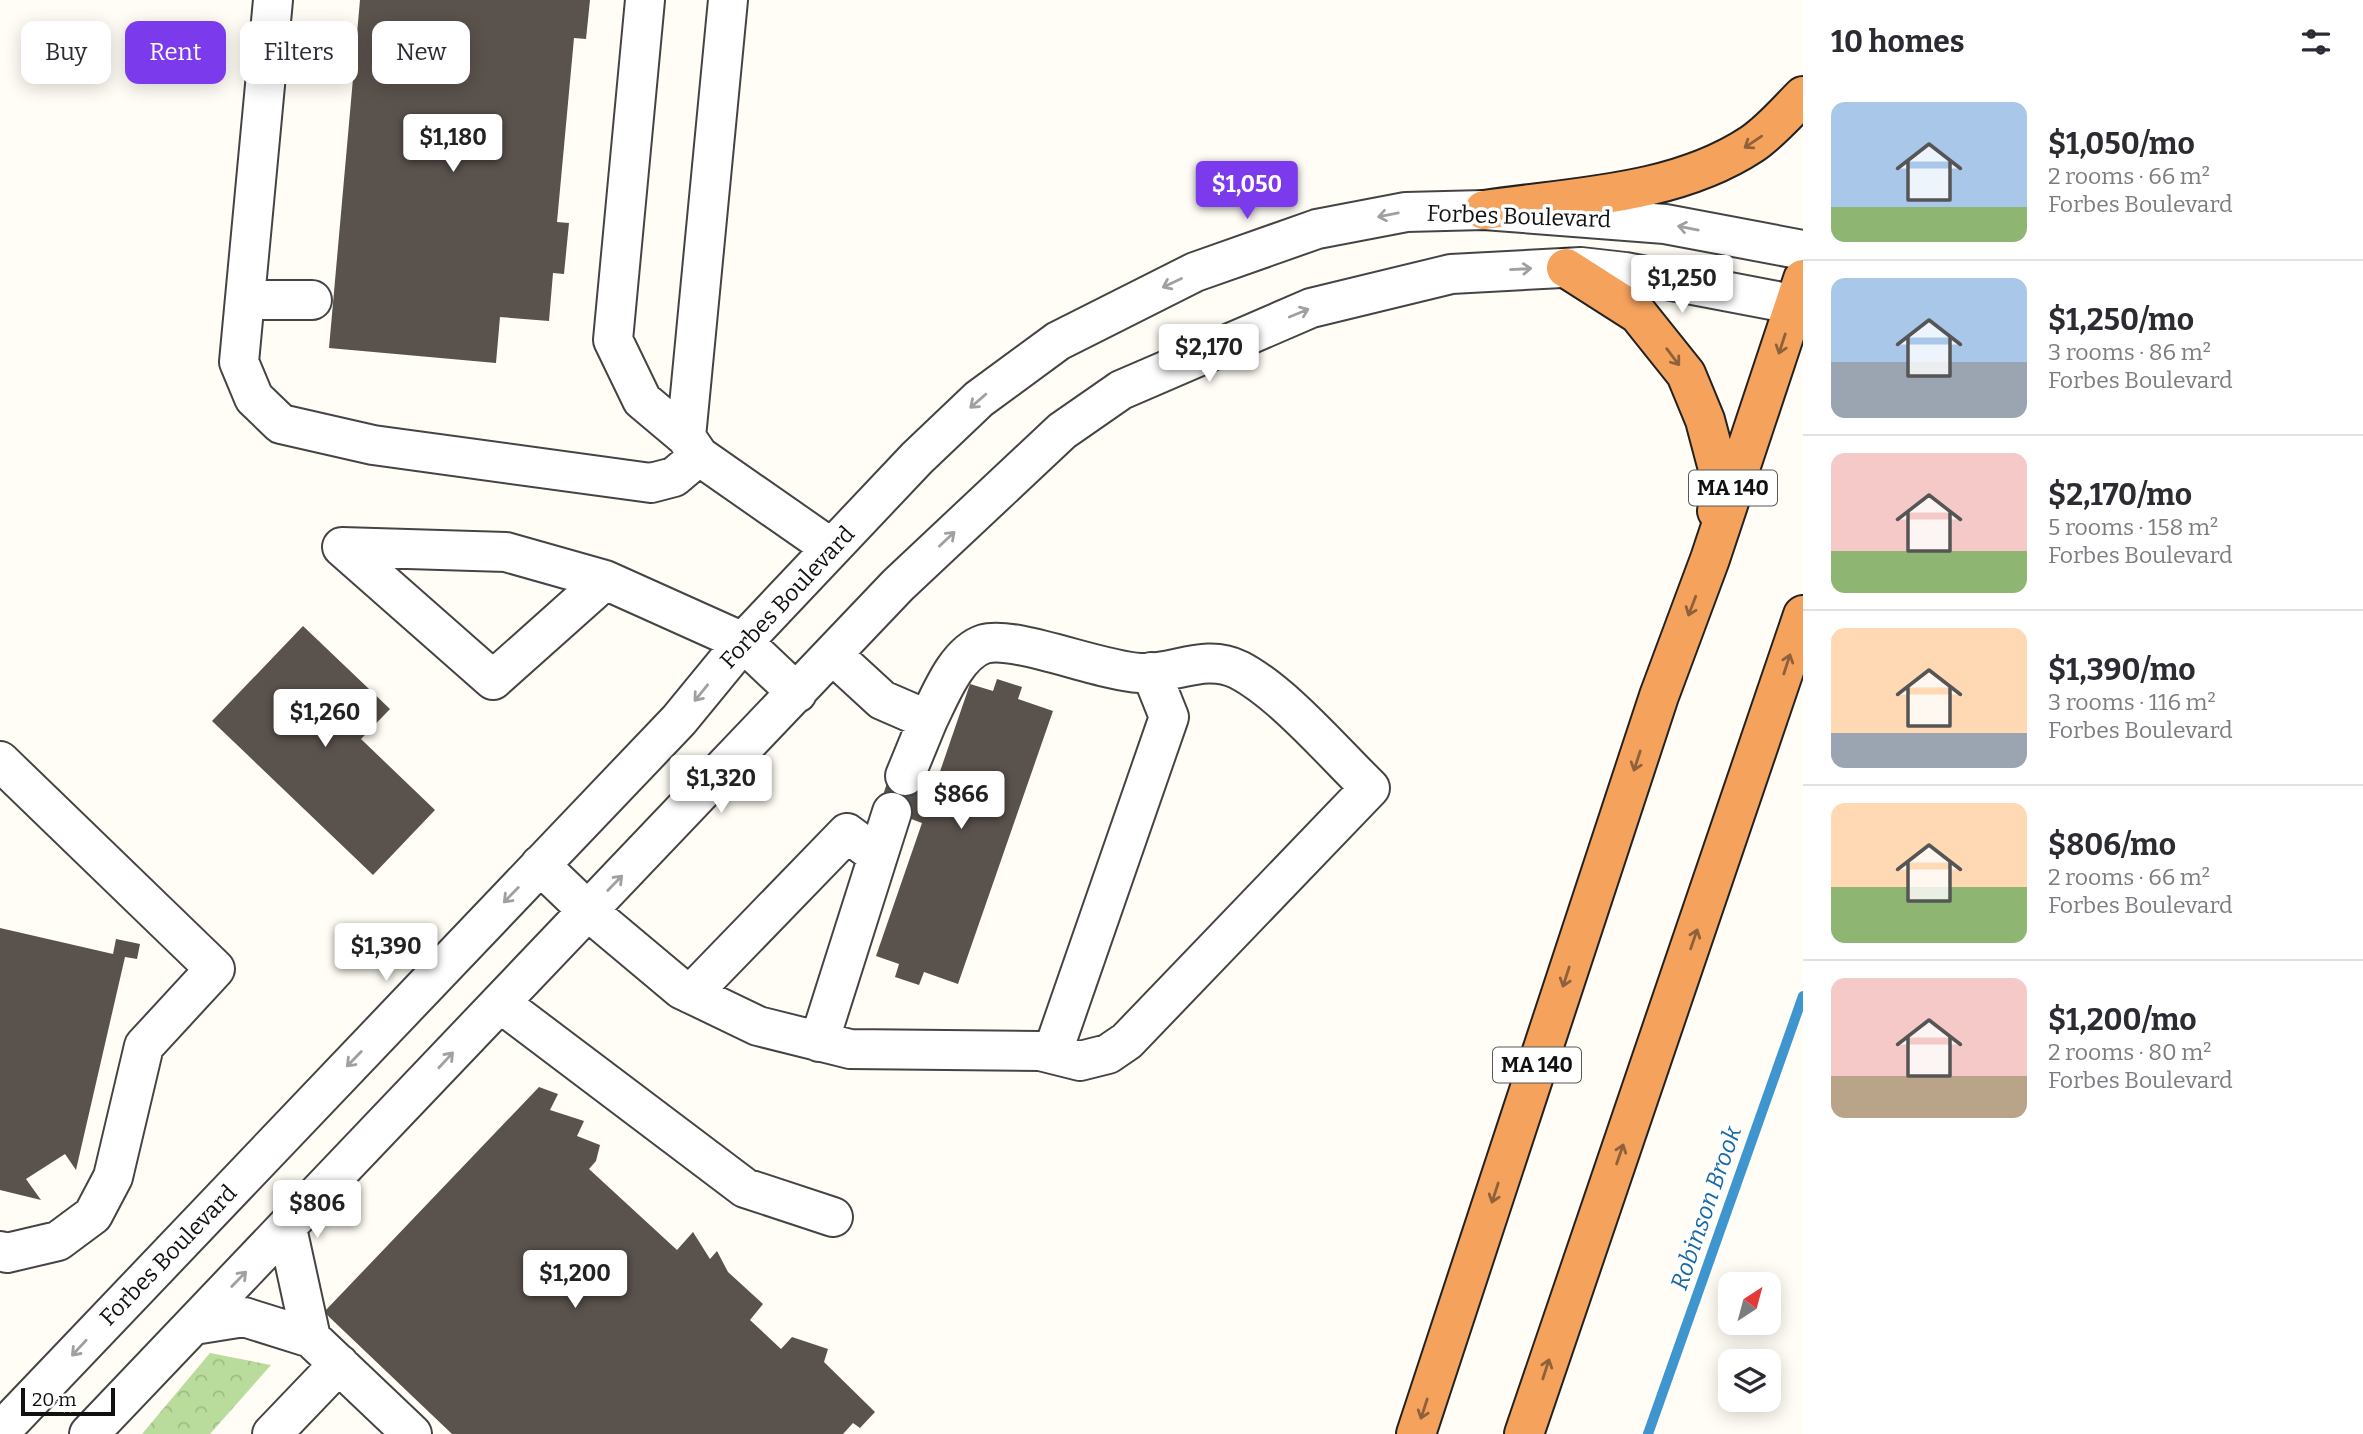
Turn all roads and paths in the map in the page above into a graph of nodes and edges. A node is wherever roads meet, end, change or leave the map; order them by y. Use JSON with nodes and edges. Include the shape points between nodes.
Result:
{"nodes":[{"id":1,"x":273,"y":0,"type":"edge"},
{"id":2,"x":645,"y":0,"type":"edge"},
{"id":3,"x":728,"y":0,"type":"edge"},
{"id":4,"x":1803,"y":96,"type":"edge"},
{"id":5,"x":1483,"y":210,"type":"junction"},
{"id":6,"x":1803,"y":250,"type":"edge"},
{"id":7,"x":1566,"y":268,"type":"junction"},
{"id":8,"x":1800,"y":296,"type":"edge"},
{"id":9,"x":246,"y":299,"type":"junction"},
{"id":10,"x":312,"y":300,"type":"dead end"},
{"id":11,"x":693,"y":446,"type":"junction"},
{"id":12,"x":831,"y":548,"type":"junction"},
{"id":13,"x":1710,"y":559,"type":"junction"},
{"id":14,"x":605,"y":580,"type":"junction"},
{"id":15,"x":1803,"y":615,"type":"edge"},
{"id":16,"x":743,"y":642,"type":"junction"},
{"id":17,"x":833,"y":655,"type":"junction"},
{"id":18,"x":1151,"y":672,"type":"junction"},
{"id":19,"x":797,"y":694,"type":"junction"},
{"id":20,"x":928,"y":720,"type":"junction"},
{"id":21,"x":0,"y":761,"type":"edge"},
{"id":22,"x":905,"y":776,"type":"dead end"},
{"id":23,"x":892,"y":812,"type":"dead end"},
{"id":24,"x":878,"y":856,"type":"junction"},
{"id":25,"x":540,"y":865,"type":"junction"},
{"id":26,"x":588,"y":911,"type":"junction"},
{"id":27,"x":691,"y":994,"type":"junction"},
{"id":28,"x":500,"y":1003,"type":"junction"},
{"id":29,"x":819,"y":1042,"type":"junction"},
{"id":30,"x":1052,"y":1054,"type":"junction"},
{"id":31,"x":833,"y":1217,"type":"dead end"},
{"id":32,"x":287,"y":1228,"type":"junction"},
{"id":33,"x":0,"y":1251,"type":"edge"},
{"id":34,"x":194,"y":1325,"type":"junction"},
{"id":35,"x":311,"y":1338,"type":"junction"},
{"id":36,"x":339,"y":1364,"type":"junction"},
{"id":37,"x":0,"y":1432,"type":"edge"},
{"id":38,"x":89,"y":1434,"type":"edge"},
{"id":39,"x":272,"y":1434,"type":"edge"},
{"id":40,"x":412,"y":1434,"type":"edge"},
{"id":41,"x":1416,"y":1434,"type":"edge"},
{"id":42,"x":1524,"y":1434,"type":"edge"}],
"edges":[{"from":1,"to":9,"type":"street"},
{"from":2,"to":11,"type":"street","via":[[613,340],[642,400]]},
{"from":3,"to":11,"type":"street"},
{"from":4,"to":5,"type":"highway","one_way":true,"via":[[1752,144],[1685,176],[1632,189]]},
{"from":6,"to":5,"type":"street","name":"Forbes Boulevard","one_way":true,"via":[[1665,223]]},
{"from":5,"to":12,"type":"street","name":"Forbes Boulevard","one_way":true,"via":[[1406,212],[1317,229],[1195,272],[1098,318],[979,399]]},
{"from":7,"to":8,"type":"street"},
{"from":7,"to":13,"type":"highway","one_way":true,"via":[[1638,314],[1686,374],[1705,420],[1722,484]]},
{"from":17,"to":7,"type":"street","one_way":true,"via":[[898,586],[1062,431],[1121,390],[1311,308],[1451,274]]},
{"from":8,"to":13,"type":"highway","number":"MA 140","one_way":true},
{"from":9,"to":10,"type":"street"},
{"from":9,"to":11,"type":"street","via":[[239,362],[254,398],[281,424],[373,445],[651,483],[674,477]]},
{"from":11,"to":12,"type":"street"},
{"from":12,"to":16,"type":"street","name":"Forbes Boulevard"},
{"from":13,"to":41,"type":"highway","number":"MA 140","one_way":true,"via":[[1659,696]]},
{"from":14,"to":14,"type":"street","via":[[506,552],[342,547],[493,680]]},
{"from":14,"to":16,"type":"street"},
{"from":42,"to":15,"type":"highway","one_way":true},
{"from":16,"to":19,"type":"street"},
{"from":16,"to":25,"type":"street","name":"Forbes Boulevard","one_way":true,"via":[[679,720]]},
{"from":17,"to":19,"type":"street"},
{"from":17,"to":20,"type":"street","via":[[881,700]]},
{"from":18,"to":20,"type":"street","via":[[1103,668],[993,642],[970,652],[947,682]]},
{"from":18,"to":30,"type":"street","via":[[1169,717]]},
{"from":18,"to":30,"type":"street","via":[[1207,663],[1239,670],[1277,698],[1370,788],[1127,1041],[1108,1054],[1080,1061]]},
{"from":26,"to":19,"type":"street","one_way":true},
{"from":20,"to":22,"type":"street"},
{"from":21,"to":33,"type":"street","via":[[215,969],[144,1046],[113,1177],[93,1215],[58,1241]]},
{"from":23,"to":24,"type":"street"},
{"from":24,"to":27,"type":"street","via":[[847,833]]},
{"from":24,"to":29,"type":"street"},
{"from":25,"to":26,"type":"street"},
{"from":25,"to":37,"type":"street","name":"Forbes Boulevard","one_way":true},
{"from":26,"to":27,"type":"street"},
{"from":26,"to":28,"type":"street"},
{"from":27,"to":29,"type":"street","via":[[758,1026]]},
{"from":28,"to":31,"type":"street","via":[[745,1188]]},
{"from":32,"to":28,"type":"street","one_way":true},
{"from":29,"to":30,"type":"street","via":[[850,1049]]},
{"from":34,"to":32,"type":"street","one_way":true},
{"from":32,"to":35,"type":"street"},
{"from":34,"to":35,"type":"street","via":[[244,1317]]},
{"from":34,"to":38,"type":"street"},
{"from":35,"to":36,"type":"street"},
{"from":36,"to":39,"type":"street"},
{"from":36,"to":40,"type":"street"}]}
